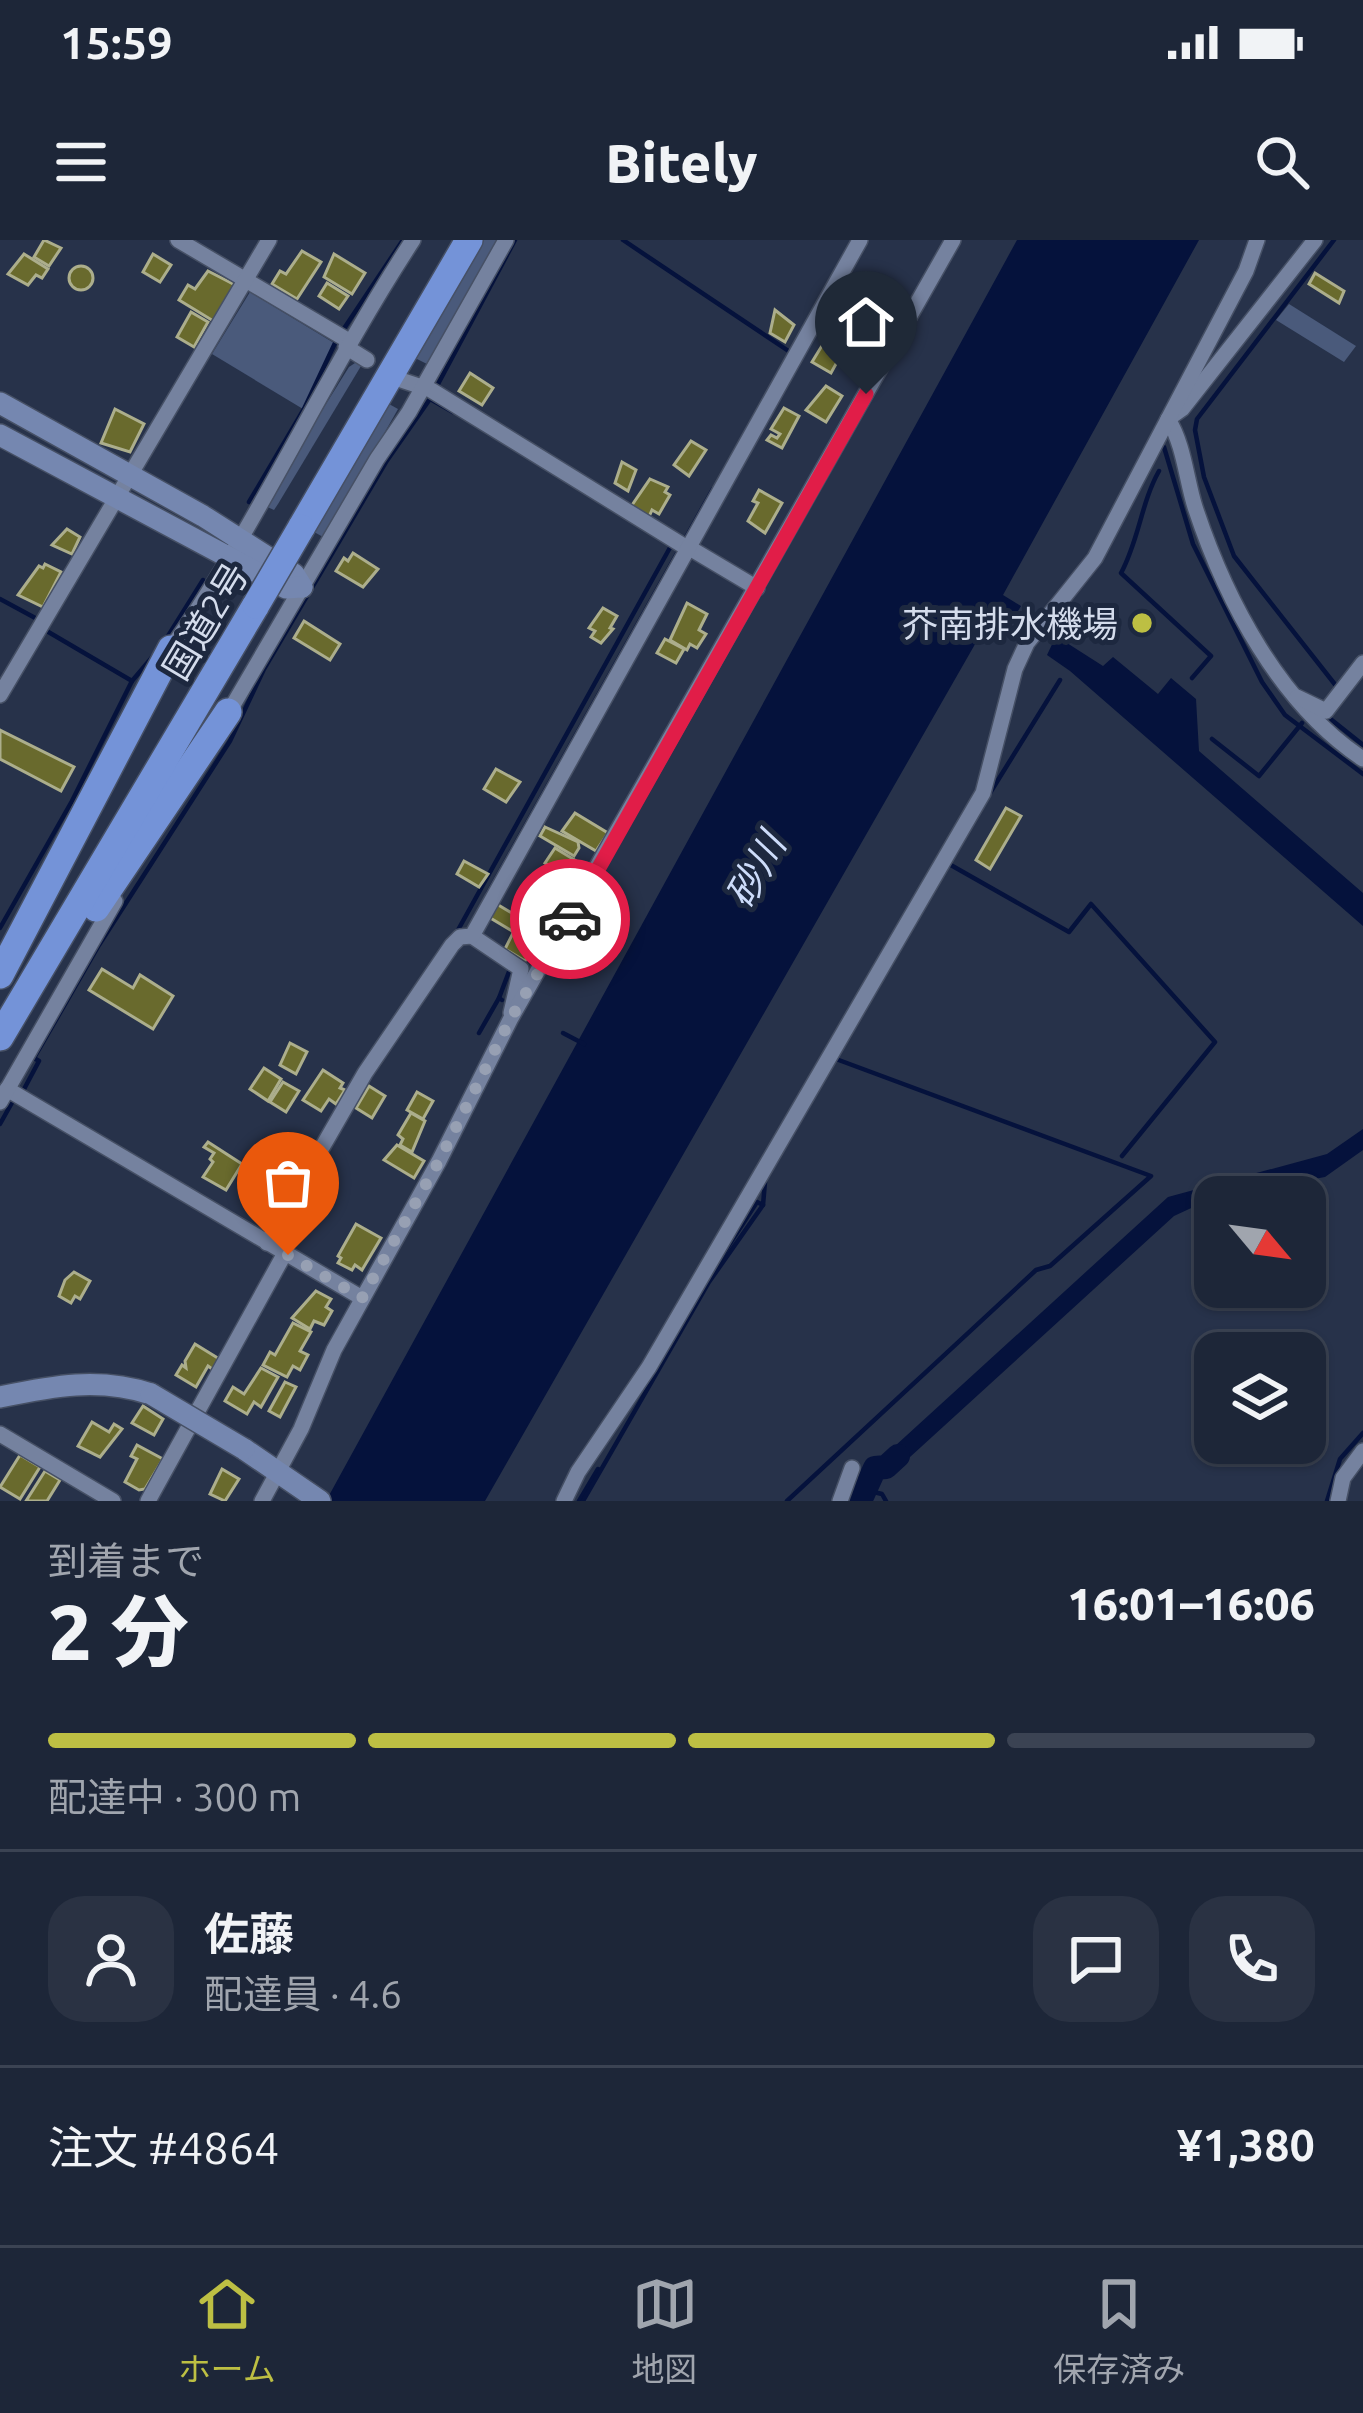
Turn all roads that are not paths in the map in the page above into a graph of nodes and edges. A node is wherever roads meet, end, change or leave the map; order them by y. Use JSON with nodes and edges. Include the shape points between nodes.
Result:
{"nodes":[{"id":1,"x":178,"y":240,"type":"edge"},
{"id":2,"x":269,"y":240,"type":"edge"},
{"id":3,"x":413,"y":240,"type":"edge"},
{"id":4,"x":449,"y":240,"type":"edge"},
{"id":5,"x":469,"y":240,"type":"edge"},
{"id":6,"x":506,"y":240,"type":"edge"},
{"id":7,"x":860,"y":240,"type":"edge"},
{"id":8,"x":952,"y":240,"type":"edge"},
{"id":9,"x":1257,"y":240,"type":"edge"},
{"id":10,"x":1315,"y":240,"type":"edge"},
{"id":11,"x":245,"y":281,"type":"junction"},
{"id":12,"x":348,"y":344,"type":"junction"},
{"id":13,"x":367,"y":360,"type":"dead end"},
{"id":14,"x":401,"y":380,"type":"dead end"},
{"id":15,"x":430,"y":391,"type":"junction"},
{"id":16,"x":0,"y":403,"type":"edge"},
{"id":17,"x":1168,"y":419,"type":"junction"},
{"id":18,"x":0,"y":435,"type":"edge"},
{"id":19,"x":131,"y":474,"type":"junction"},
{"id":20,"x":116,"y":499,"type":"junction"},
{"id":21,"x":203,"y":515,"type":"junction"},
{"id":22,"x":249,"y":518,"type":"junction"},
{"id":23,"x":293,"y":524,"type":"junction"},
{"id":24,"x":685,"y":547,"type":"junction"},
{"id":25,"x":232,"y":548,"type":"junction"},
{"id":26,"x":302,"y":587,"type":"junction"},
{"id":27,"x":757,"y":588,"type":"junction"},
{"id":28,"x":248,"y":600,"type":"junction"},
{"id":29,"x":171,"y":649,"type":"junction"},
{"id":30,"x":1363,"y":663,"type":"edge"},
{"id":31,"x":1288,"y":692,"type":"junction"},
{"id":32,"x":0,"y":695,"type":"edge"},
{"id":33,"x":228,"y":712,"type":"junction"},
{"id":34,"x":1363,"y":759,"type":"edge"},
{"id":35,"x":472,"y":936,"type":"junction"},
{"id":36,"x":0,"y":946,"type":"edge"},
{"id":37,"x":0,"y":975,"type":"edge"},
{"id":38,"x":0,"y":1003,"type":"edge"},
{"id":39,"x":511,"y":1018,"type":"junction"},
{"id":40,"x":0,"y":1037,"type":"edge"},
{"id":41,"x":3,"y":1095,"type":"edge"},
{"id":42,"x":269,"y":1239,"type":"junction"},
{"id":43,"x":288,"y":1255,"type":"junction"},
{"id":44,"x":362,"y":1298,"type":"junction"},
{"id":45,"x":0,"y":1396,"type":"edge"},
{"id":46,"x":0,"y":1433,"type":"edge"},
{"id":47,"x":1363,"y":1451,"type":"edge"},
{"id":48,"x":852,"y":1468,"type":"dead end"},
{"id":49,"x":288,"y":1478,"type":"junction"},
{"id":50,"x":113,"y":1501,"type":"edge"},
{"id":51,"x":148,"y":1501,"type":"edge"},
{"id":52,"x":262,"y":1501,"type":"edge"},
{"id":53,"x":320,"y":1501,"type":"edge"},
{"id":54,"x":561,"y":1501,"type":"edge"},
{"id":55,"x":840,"y":1501,"type":"edge"},
{"id":56,"x":1338,"y":1501,"type":"edge"}],
"edges":[{"from":1,"to":11,"type":"street"},
{"from":2,"to":11,"type":"street"},
{"from":3,"to":12,"type":"street"},
{"from":4,"to":23,"type":"highway","name":"国道2号"},
{"from":5,"to":23,"type":"highway","name":"国道2号"},
{"from":6,"to":15,"type":"street"},
{"from":7,"to":24,"type":"street"},
{"from":8,"to":27,"type":"street"},
{"from":9,"to":17,"type":"street"},
{"from":10,"to":17,"type":"street"},
{"from":11,"to":12,"type":"street"},
{"from":11,"to":19,"type":"street"},
{"from":12,"to":13,"type":"street"},
{"from":12,"to":22,"type":"street"},
{"from":14,"to":15,"type":"street"},
{"from":15,"to":24,"type":"street"},
{"from":15,"to":26,"type":"street"},
{"from":16,"to":19,"type":"main road"},
{"from":17,"to":31,"type":"street","via":[[1211,547]]},
{"from":17,"to":54,"type":"street","via":[[1095,558],[1027,643],[983,793],[649,1367]]},
{"from":18,"to":20,"type":"main road"},
{"from":19,"to":20,"type":"street"},
{"from":19,"to":21,"type":"main road"},
{"from":20,"to":25,"type":"main road"},
{"from":20,"to":32,"type":"street"},
{"from":21,"to":22,"type":"street","via":[[230,524]]},
{"from":21,"to":25,"type":"main road"},
{"from":22,"to":25,"type":"street"},
{"from":23,"to":28,"type":"highway","name":"国道2号"},
{"from":24,"to":27,"type":"street"},
{"from":24,"to":35,"type":"street"},
{"from":25,"to":26,"type":"main road","via":[[294,574]]},
{"from":25,"to":29,"type":"street"},
{"from":26,"to":33,"type":"street"},
{"from":27,"to":39,"type":"street"},
{"from":28,"to":38,"type":"highway","name":"国道2号"},
{"from":28,"to":40,"type":"highway","name":"国道2号"},
{"from":29,"to":36,"type":"street","via":[[145,682]]},
{"from":29,"to":37,"type":"highway"},
{"from":30,"to":31,"type":"street","via":[[1326,711]]},
{"from":31,"to":34,"type":"street"},
{"from":33,"to":40,"type":"highway","via":[[35,1002]]},
{"from":33,"to":41,"type":"street"},
{"from":35,"to":39,"type":"street","via":[[521,969]]},
{"from":35,"to":42,"type":"street","via":[[452,945],[365,1073]]},
{"from":39,"to":44,"type":"street"},
{"from":41,"to":42,"type":"street"},
{"from":42,"to":43,"type":"street"},
{"from":43,"to":44,"type":"street"},
{"from":43,"to":51,"type":"street"},
{"from":44,"to":49,"type":"street","via":[[301,1429]]},
{"from":45,"to":49,"type":"main road","bridge":true,"via":[[80,1383],[128,1386]]},
{"from":46,"to":50,"type":"street"},
{"from":47,"to":56,"type":"street"},
{"from":48,"to":55,"type":"street"},
{"from":49,"to":52,"type":"street"},
{"from":49,"to":53,"type":"main road"}]}
